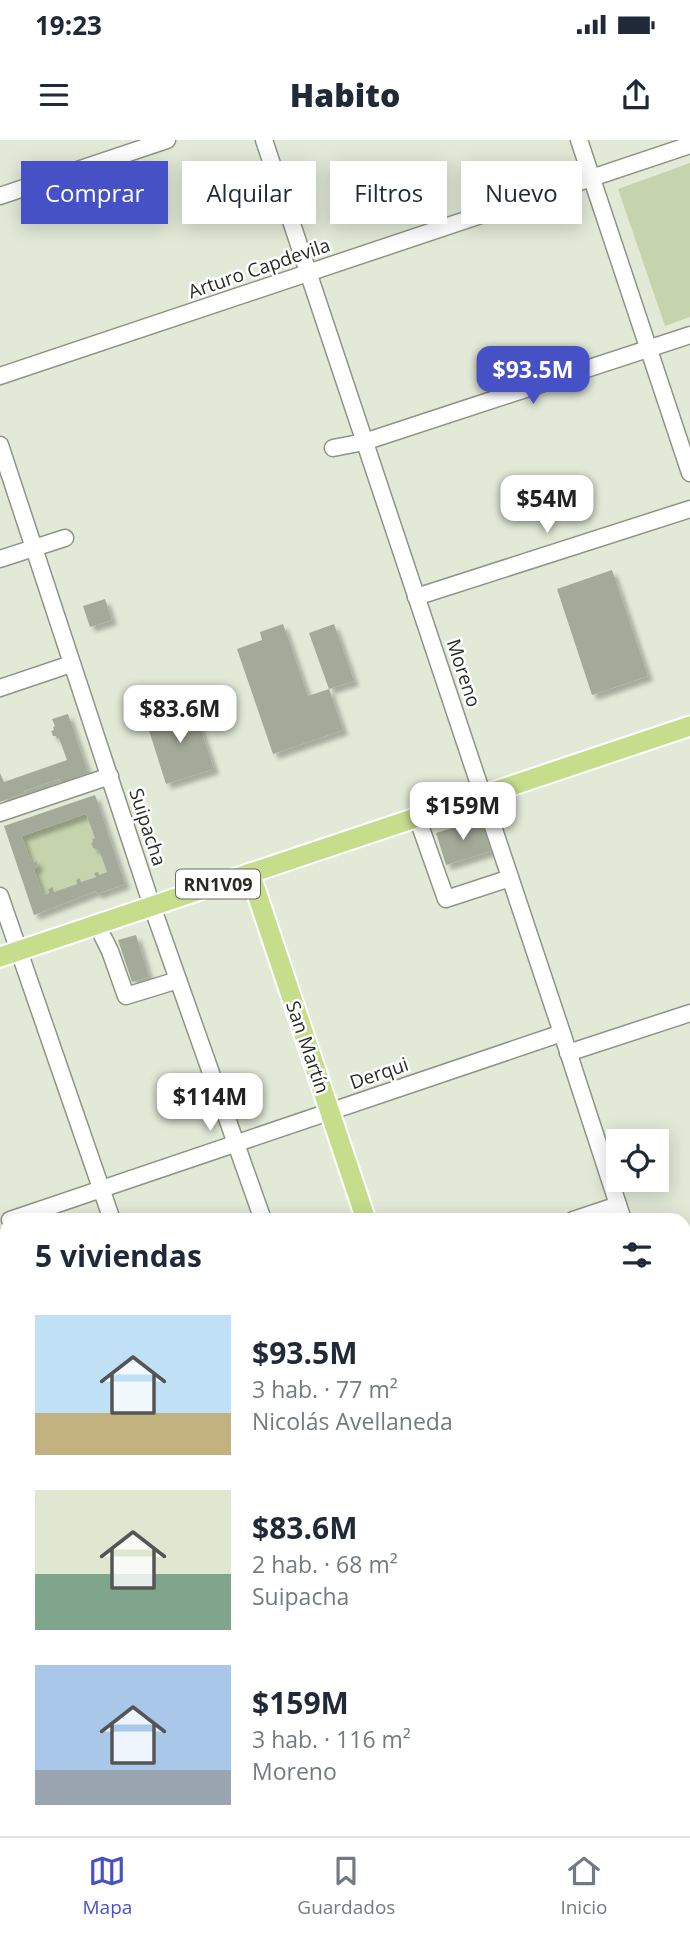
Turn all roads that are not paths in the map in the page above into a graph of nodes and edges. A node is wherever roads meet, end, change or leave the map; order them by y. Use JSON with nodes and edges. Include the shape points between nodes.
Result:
{"nodes":[{"id":1,"x":167,"y":140,"type":"edge"},
{"id":2,"x":264,"y":140,"type":"edge"},
{"id":3,"x":579,"y":140,"type":"edge"},
{"id":4,"x":690,"y":145,"type":"edge"},
{"id":5,"x":592,"y":177,"type":"junction"},
{"id":6,"x":0,"y":196,"type":"edge"},
{"id":7,"x":308,"y":273,"type":"junction"},
{"id":8,"x":690,"y":335,"type":"edge"},
{"id":9,"x":649,"y":348,"type":"junction"},
{"id":10,"x":0,"y":376,"type":"edge"},
{"id":11,"x":364,"y":442,"type":"junction"},
{"id":12,"x":0,"y":444,"type":"edge"},
{"id":13,"x":333,"y":448,"type":"dead end"},
{"id":14,"x":690,"y":473,"type":"edge"},
{"id":15,"x":690,"y":509,"type":"edge"},
{"id":16,"x":65,"y":538,"type":"dead end"},
{"id":17,"x":34,"y":548,"type":"junction"},
{"id":18,"x":0,"y":559,"type":"edge"},
{"id":19,"x":416,"y":597,"type":"junction"},
{"id":20,"x":71,"y":664,"type":"junction"},
{"id":21,"x":0,"y":688,"type":"edge"},
{"id":22,"x":690,"y":726,"type":"edge"},
{"id":23,"x":110,"y":776,"type":"junction"},
{"id":24,"x":482,"y":796,"type":"junction"},
{"id":25,"x":0,"y":813,"type":"edge"},
{"id":26,"x":417,"y":817,"type":"junction"},
{"id":27,"x":250,"y":873,"type":"junction"},
{"id":28,"x":510,"y":878,"type":"junction"},
{"id":29,"x":0,"y":896,"type":"edge"},
{"id":30,"x":152,"y":906,"type":"junction"},
{"id":31,"x":97,"y":925,"type":"junction"},
{"id":32,"x":9,"y":954,"type":"edge"},
{"id":33,"x":178,"y":979,"type":"junction"},
{"id":34,"x":690,"y":1013,"type":"edge"},
{"id":35,"x":562,"y":1033,"type":"junction"},
{"id":36,"x":568,"y":1053,"type":"junction"},
{"id":37,"x":329,"y":1112,"type":"junction"},
{"id":38,"x":236,"y":1143,"type":"junction"},
{"id":39,"x":102,"y":1189,"type":"junction"},
{"id":40,"x":620,"y":1212,"type":"edge"},
{"id":41,"x":30,"y":1213,"type":"edge"},
{"id":42,"x":110,"y":1213,"type":"edge"},
{"id":43,"x":261,"y":1213,"type":"edge"},
{"id":44,"x":364,"y":1213,"type":"edge"}],
"edges":[{"from":1,"to":6,"type":"street"},
{"from":2,"to":7,"type":"street","name":"Moreno"},
{"from":3,"to":5,"type":"street"},
{"from":4,"to":5,"type":"street","name":"Arturo Capdevila"},
{"from":5,"to":7,"type":"street","name":"Arturo Capdevila"},
{"from":5,"to":9,"type":"street"},
{"from":7,"to":10,"type":"street","name":"Arturo Capdevila"},
{"from":7,"to":11,"type":"street","name":"Moreno"},
{"from":8,"to":9,"type":"street"},
{"from":9,"to":11,"type":"street"},
{"from":9,"to":14,"type":"street"},
{"from":11,"to":13,"type":"street"},
{"from":11,"to":19,"type":"street","name":"Moreno"},
{"from":12,"to":17,"type":"street","name":"Suipacha"},
{"from":15,"to":19,"type":"street"},
{"from":16,"to":17,"type":"street"},
{"from":17,"to":18,"type":"street"},
{"from":17,"to":20,"type":"street","name":"Suipacha"},
{"from":19,"to":24,"type":"street","name":"Moreno"},
{"from":20,"to":21,"type":"street"},
{"from":20,"to":23,"type":"street","name":"Suipacha"},
{"from":22,"to":24,"type":"main road","number":"RN1V09"},
{"from":23,"to":25,"type":"street"},
{"from":23,"to":30,"type":"street","name":"Suipacha"},
{"from":24,"to":26,"type":"main road","number":"RN1V09"},
{"from":24,"to":28,"type":"street","name":"Moreno"},
{"from":26,"to":27,"type":"main road","number":"RN1V09"},
{"from":26,"to":28,"type":"street","via":[[446,899]]},
{"from":27,"to":30,"type":"main road","number":"RN1V09"},
{"from":27,"to":37,"type":"main road","name":"San Martín"},
{"from":28,"to":35,"type":"street","name":"Moreno"},
{"from":29,"to":32,"type":"street"},
{"from":30,"to":31,"type":"main road","number":"RN1V09"},
{"from":30,"to":33,"type":"street","name":"Suipacha"},
{"from":31,"to":32,"type":"main road","number":"RN1V09"},
{"from":31,"to":33,"type":"street","via":[[126,996]]},
{"from":32,"to":39,"type":"street"},
{"from":33,"to":38,"type":"street","name":"Suipacha"},
{"from":34,"to":36,"type":"street"},
{"from":35,"to":36,"type":"street","name":"Moreno"},
{"from":35,"to":37,"type":"street","name":"Derqui"},
{"from":36,"to":40,"type":"street","name":"Moreno"},
{"from":37,"to":38,"type":"street","name":"Derqui"},
{"from":37,"to":44,"type":"main road","name":"San Martín"},
{"from":38,"to":39,"type":"street","name":"Derqui"},
{"from":38,"to":43,"type":"street","name":"Suipacha"},
{"from":39,"to":41,"type":"street","name":"Derqui"},
{"from":39,"to":42,"type":"street"}]}
